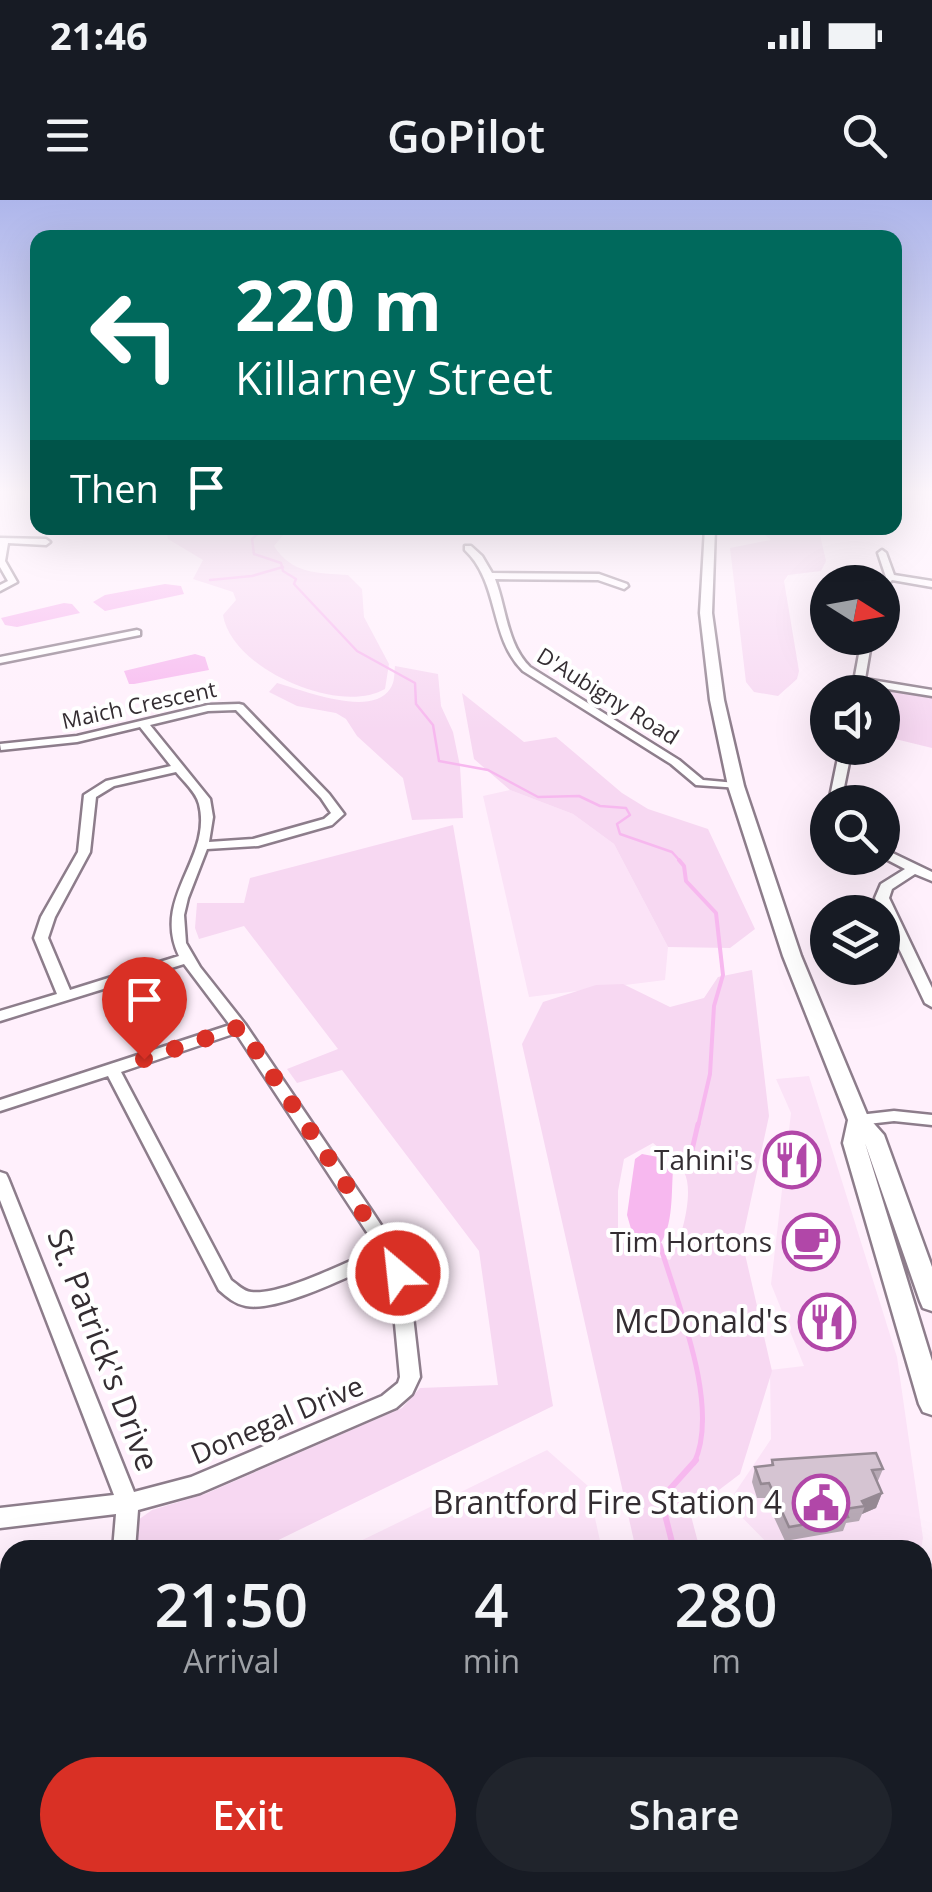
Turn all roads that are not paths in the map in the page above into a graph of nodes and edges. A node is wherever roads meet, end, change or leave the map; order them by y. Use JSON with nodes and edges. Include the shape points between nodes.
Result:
{"nodes":[{"id":1,"x":7,"y":572,"type":"edge"},
{"id":2,"x":486,"y":572,"type":"edge"},
{"id":3,"x":708,"y":572,"type":"edge"},
{"id":4,"x":488,"y":576,"type":"junction"},
{"id":5,"x":900,"y":578,"type":"edge"},
{"id":6,"x":932,"y":584,"type":"edge"},
{"id":7,"x":624,"y":586,"type":"dead end"},
{"id":8,"x":0,"y":588,"type":"edge"},
{"id":9,"x":137,"y":633,"type":"dead end"},
{"id":10,"x":0,"y":660,"type":"edge"},
{"id":11,"x":900,"y":690,"type":"edge"},
{"id":12,"x":932,"y":693,"type":"edge"},
{"id":13,"x":142,"y":724,"type":"junction"},
{"id":14,"x":0,"y":734,"type":"edge"},
{"id":15,"x":0,"y":749,"type":"edge"},
{"id":16,"x":178,"y":768,"type":"junction"},
{"id":17,"x":736,"y":786,"type":"junction"},
{"id":18,"x":202,"y":846,"type":"junction"},
{"id":19,"x":900,"y":861,"type":"edge"},
{"id":20,"x":915,"y":868,"type":"junction"},
{"id":21,"x":932,"y":877,"type":"edge"},
{"id":22,"x":187,"y":958,"type":"junction"},
{"id":23,"x":925,"y":975,"type":"edge"},
{"id":24,"x":65,"y":995,"type":"junction"},
{"id":25,"x":932,"y":1003,"type":"edge"},
{"id":26,"x":0,"y":1016,"type":"edge"},
{"id":27,"x":240,"y":1027,"type":"junction"},
{"id":28,"x":112,"y":1070,"type":"junction"},
{"id":29,"x":0,"y":1106,"type":"edge"},
{"id":30,"x":858,"y":1120,"type":"junction"},
{"id":31,"x":932,"y":1120,"type":"edge"},
{"id":32,"x":0,"y":1178,"type":"edge"},
{"id":33,"x":388,"y":1252,"type":"junction"},
{"id":34,"x":932,"y":1301,"type":"edge"},
{"id":35,"x":932,"y":1404,"type":"edge"},
{"id":36,"x":128,"y":1504,"type":"junction"},
{"id":37,"x":0,"y":1518,"type":"edge"},
{"id":38,"x":125,"y":1540,"type":"edge"}],
"edges":[{"from":1,"to":8,"type":"street","via":[[13,582]]},
{"from":2,"to":4,"type":"street","name":"D'Aubigny Road"},
{"from":3,"to":17,"type":"main road","via":[[717,700]]},
{"from":4,"to":7,"type":"street","via":[[599,577]]},
{"from":4,"to":17,"type":"street","name":"D'Aubigny Road","via":[[519,664],[694,780]]},
{"from":5,"to":6,"type":"street"},
{"from":9,"to":10,"type":"street"},
{"from":11,"to":12,"type":"street"},
{"from":13,"to":15,"type":"street","name":"Maich Crescent"},
{"from":13,"to":16,"type":"street","name":"Donegal Drive"},
{"from":13,"to":18,"type":"street","name":"Maich Crescent","via":[[239,707],[338,814],[254,843]]},
{"from":14,"to":15,"type":"street"},
{"from":16,"to":18,"type":"street","name":"Donegal Drive","via":[[204,799]]},
{"from":16,"to":24,"type":"street","via":[[110,783],[90,795],[84,852],[42,938]]},
{"from":17,"to":30,"type":"main road","via":[[792,956]]},
{"from":18,"to":22,"type":"street","name":"Donegal Drive","via":[[178,917],[176,933]]},
{"from":19,"to":20,"type":"street"},
{"from":20,"to":21,"type":"street"},
{"from":20,"to":23,"type":"street","via":[[886,887],[882,898]]},
{"from":22,"to":24,"type":"street"},
{"from":22,"to":27,"type":"street","name":"Donegal Drive"},
{"from":23,"to":25,"type":"street"},
{"from":24,"to":26,"type":"street"},
{"from":27,"to":28,"type":"street"},
{"from":27,"to":33,"type":"street","name":"Donegal Drive"},
{"from":28,"to":29,"type":"street"},
{"from":28,"to":33,"type":"street","via":[[236,1294],[270,1299]]},
{"from":30,"to":31,"type":"street"},
{"from":30,"to":34,"type":"main road","via":[[873,1135]]},
{"from":30,"to":35,"type":"main road","via":[[854,1142]]},
{"from":32,"to":36,"type":"street","name":"St. Patrick's Drive"},
{"from":33,"to":36,"type":"street","name":"Donegal Drive","via":[[400,1281],[410,1377],[398,1396],[213,1480]]},
{"from":36,"to":37,"type":"street","name":"Donegal Drive"},
{"from":36,"to":38,"type":"street","name":"St. Patrick's Drive"}]}
